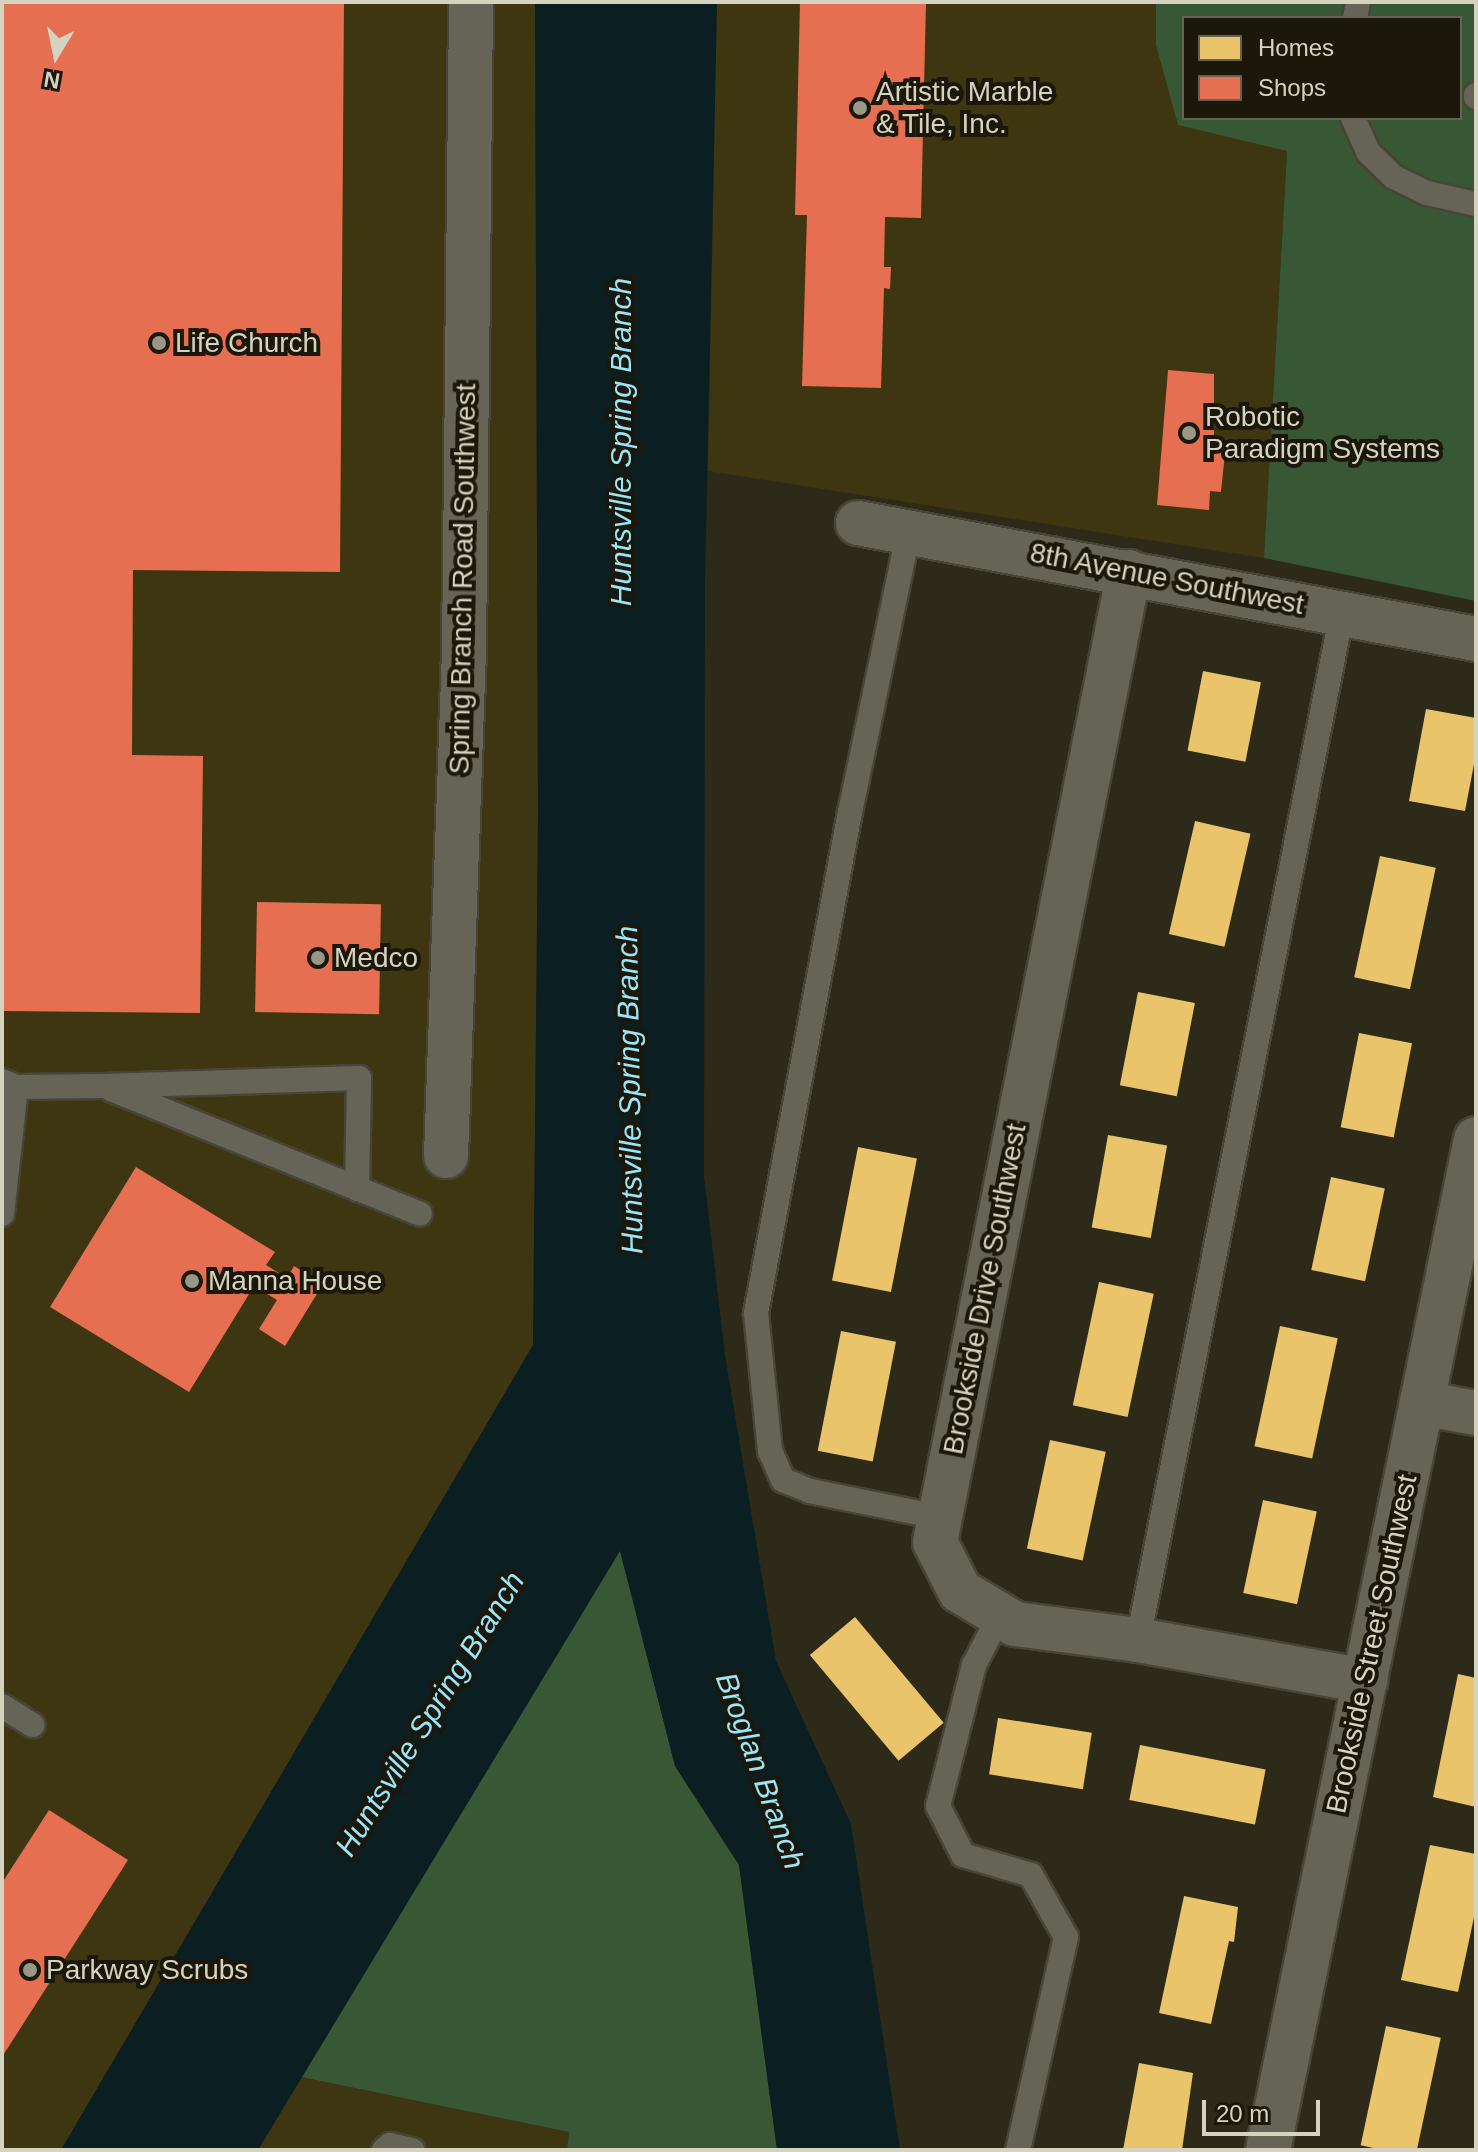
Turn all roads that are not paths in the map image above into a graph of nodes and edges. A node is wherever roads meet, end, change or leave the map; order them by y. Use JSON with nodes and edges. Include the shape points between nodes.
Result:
{"nodes":[{"id":1,"x":471,"y":2,"type":"edge"},
{"id":2,"x":1354,"y":120,"type":"edge"},
{"id":3,"x":1476,"y":204,"type":"edge"},
{"id":4,"x":858,"y":523,"type":"dead end"},
{"id":5,"x":909,"y":530,"type":"junction"},
{"id":6,"x":1129,"y":572,"type":"junction"},
{"id":7,"x":1342,"y":613,"type":"junction"},
{"id":8,"x":1476,"y":639,"type":"edge"},
{"id":9,"x":9,"y":1084,"type":"edge"},
{"id":10,"x":103,"y":1086,"type":"junction"},
{"id":11,"x":1476,"y":1139,"type":"edge"},
{"id":12,"x":446,"y":1156,"type":"dead end"},
{"id":13,"x":357,"y":1189,"type":"junction"},
{"id":14,"x":2,"y":1214,"type":"edge"},
{"id":15,"x":420,"y":1214,"type":"dead end"},
{"id":16,"x":1422,"y":1403,"type":"junction"},
{"id":17,"x":1476,"y":1413,"type":"edge"},
{"id":18,"x":939,"y":1517,"type":"junction"},
{"id":19,"x":1000,"y":1615,"type":"junction"},
{"id":20,"x":1138,"y":1640,"type":"junction"},
{"id":21,"x":1365,"y":1681,"type":"junction"},
{"id":22,"x":2,"y":1706,"type":"edge"},
{"id":23,"x":33,"y":1725,"type":"dead end"},
{"id":24,"x":384,"y":2150,"type":"edge"},
{"id":25,"x":412,"y":2150,"type":"edge"},
{"id":26,"x":1018,"y":2150,"type":"edge"},
{"id":27,"x":1268,"y":2150,"type":"edge"}],
"edges":[{"from":1,"to":12,"type":"street","name":"Spring Branch Road Southwest","via":[[464,651]]},
{"from":2,"to":3,"type":"lane","via":[[1368,152],[1394,177],[1427,193]]},
{"from":4,"to":5,"type":"street","name":"8th Avenue Southwest"},
{"from":5,"to":6,"type":"street","name":"8th Avenue Southwest"},
{"from":5,"to":18,"type":"lane","via":[[756,1313],[767,1435],[783,1480],[810,1491]]},
{"from":6,"to":7,"type":"street","name":"8th Avenue Southwest"},
{"from":6,"to":18,"type":"street","name":"Brookside Drive Southwest"},
{"from":7,"to":8,"type":"street","name":"8th Avenue Southwest"},
{"from":7,"to":20,"type":"lane"},
{"from":9,"to":10,"type":"lane"},
{"from":9,"to":14,"type":"lane"},
{"from":10,"to":13,"type":"lane"},
{"from":10,"to":13,"type":"lane","via":[[359,1078]]},
{"from":11,"to":16,"type":"street","name":"Brookside Street Southwest"},
{"from":13,"to":15,"type":"lane"},
{"from":16,"to":17,"type":"street"},
{"from":16,"to":21,"type":"street","name":"Brookside Street Southwest"},
{"from":18,"to":19,"type":"street","name":"Brookside Drive Southwest","via":[[935,1542],[960,1591]]},
{"from":19,"to":20,"type":"street","name":"Brookside Drive Southwest","via":[[1015,1624]]},
{"from":19,"to":26,"type":"lane","via":[[974,1665],[938,1806],[963,1855],[1031,1875],[1066,1937]]},
{"from":20,"to":21,"type":"street","name":"Brookside Drive Southwest"},
{"from":21,"to":27,"type":"street","name":"Brookside Street Southwest"},
{"from":22,"to":23,"type":"lane"},
{"from":24,"to":25,"type":"lane","via":[[390,2145]]}]}
